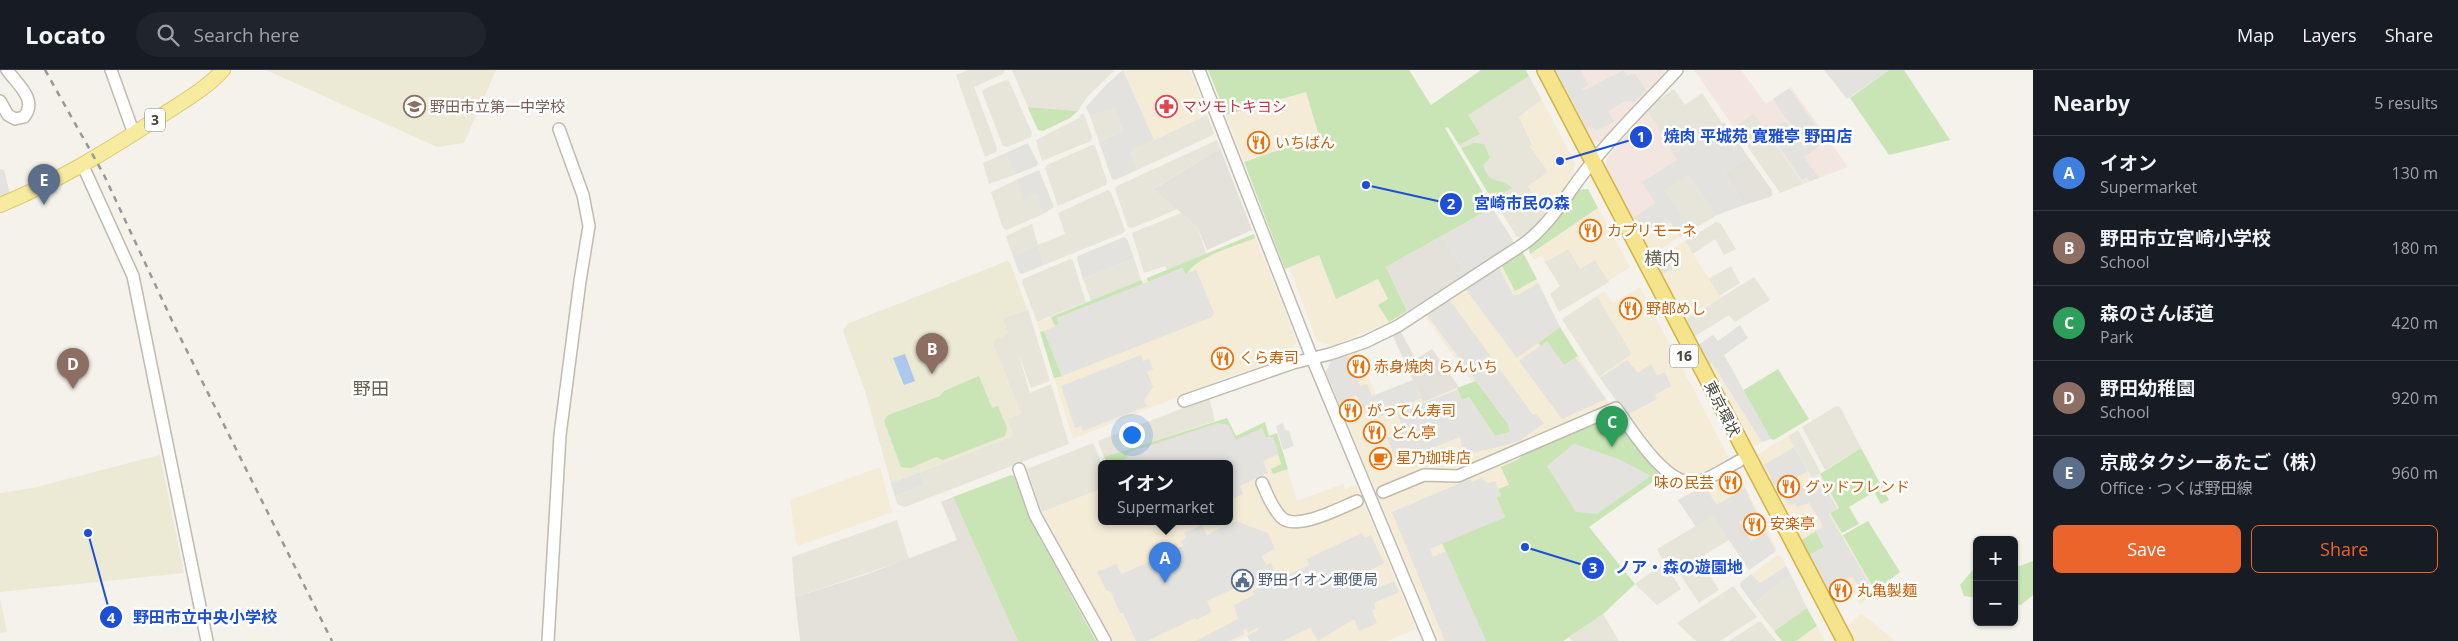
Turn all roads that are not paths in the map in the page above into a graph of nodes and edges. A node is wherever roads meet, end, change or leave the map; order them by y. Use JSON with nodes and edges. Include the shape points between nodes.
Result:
{"nodes":[{"id":1,"x":7,"y":70,"type":"edge"},
{"id":2,"x":111,"y":70,"type":"edge"},
{"id":3,"x":223,"y":70,"type":"edge"},
{"id":4,"x":1199,"y":70,"type":"edge"},
{"id":5,"x":1534,"y":70,"type":"edge"},
{"id":6,"x":1545,"y":70,"type":"edge"},
{"id":7,"x":1677,"y":70,"type":"edge"},
{"id":8,"x":0,"y":101,"type":"edge"},
{"id":9,"x":559,"y":129,"type":"dead end"},
{"id":10,"x":134,"y":134,"type":"junction"},
{"id":11,"x":1590,"y":165,"type":"junction"},
{"id":12,"x":82,"y":166,"type":"junction"},
{"id":13,"x":0,"y":205,"type":"edge"},
{"id":14,"x":1312,"y":358,"type":"junction"},
{"id":15,"x":1184,"y":401,"type":"dead end"},
{"id":16,"x":1739,"y":461,"type":"junction"},
{"id":17,"x":1019,"y":468,"type":"dead end"},
{"id":18,"x":1262,"y":483,"type":"dead end"},
{"id":19,"x":1383,"y":492,"type":"dead end"},
{"id":20,"x":1357,"y":501,"type":"dead end"},
{"id":21,"x":207,"y":641,"type":"edge"},
{"id":22,"x":548,"y":641,"type":"edge"},
{"id":23,"x":1104,"y":641,"type":"edge"},
{"id":24,"x":1430,"y":641,"type":"edge"},
{"id":25,"x":1833,"y":641,"type":"edge"},
{"id":26,"x":1845,"y":641,"type":"edge"}],
"edges":[{"from":1,"to":8,"type":"street","via":[[25,93],[31,104],[30,110],[24,117],[15,119],[8,115]]},
{"from":2,"to":10,"type":"street"},
{"from":3,"to":10,"type":"main road","number":"3","via":[[205,87]]},
{"from":4,"to":14,"type":"street"},
{"from":5,"to":11,"type":"highway","name":"東京環状","number":"16"},
{"from":6,"to":11,"type":"highway","name":"東京環状","number":"16"},
{"from":7,"to":11,"type":"street"},
{"from":9,"to":22,"type":"street","via":[[583,195],[589,226],[560,435]]},
{"from":10,"to":12,"type":"main road","number":"3"},
{"from":11,"to":14,"type":"street","via":[[1534,237],[1398,326],[1365,342]]},
{"from":11,"to":16,"type":"highway","name":"東京環状","number":"16"},
{"from":11,"to":26,"type":"highway","name":"東京環状","number":"16"},
{"from":12,"to":13,"type":"main road","number":"3"},
{"from":12,"to":21,"type":"street","via":[[133,276]]},
{"from":14,"to":15,"type":"street"},
{"from":14,"to":24,"type":"street"},
{"from":16,"to":19,"type":"street","via":[[1699,482],[1681,481],[1665,471],[1616,408],[1458,476],[1424,475]]},
{"from":16,"to":25,"type":"highway","name":"東京環状","number":"16"},
{"from":17,"to":23,"type":"street","via":[[1035,515]]},
{"from":18,"to":20,"type":"street","via":[[1281,517],[1290,522],[1304,522]]}]}
